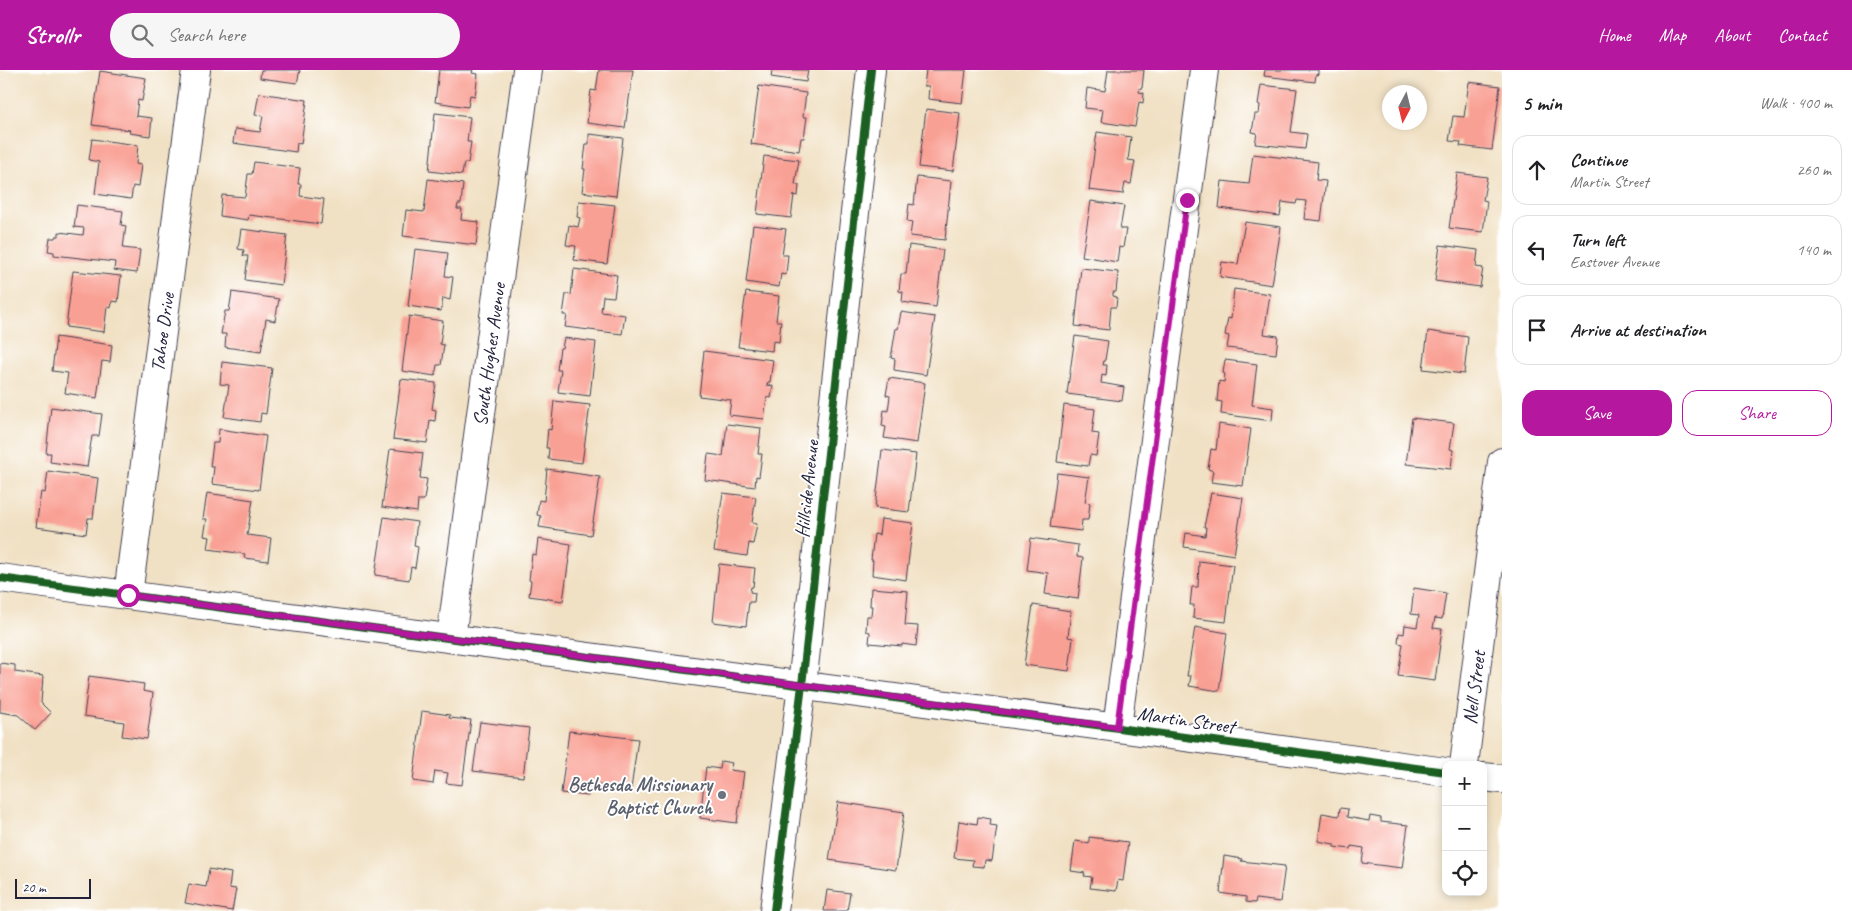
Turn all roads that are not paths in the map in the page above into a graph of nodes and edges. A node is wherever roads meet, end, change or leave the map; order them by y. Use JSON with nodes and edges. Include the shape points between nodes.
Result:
{"nodes":[{"id":1,"x":196,"y":70,"type":"edge"},
{"id":2,"x":527,"y":70,"type":"edge"},
{"id":3,"x":870,"y":70,"type":"edge"},
{"id":4,"x":1204,"y":70,"type":"edge"},
{"id":5,"x":1502,"y":462,"type":"edge"},
{"id":6,"x":0,"y":578,"type":"edge"},
{"id":7,"x":128,"y":595,"type":"junction"},
{"id":8,"x":451,"y":638,"type":"junction"},
{"id":9,"x":802,"y":685,"type":"junction"},
{"id":10,"x":1117,"y":727,"type":"junction"},
{"id":11,"x":1465,"y":761,"type":"edge"},
{"id":12,"x":1442,"y":771,"type":"edge"},
{"id":13,"x":1487,"y":777,"type":"edge"},
{"id":14,"x":1502,"y":779,"type":"edge"},
{"id":15,"x":774,"y":911,"type":"edge"}],
"edges":[{"from":1,"to":7,"type":"street","name":"Tahoe Drive"},
{"from":2,"to":8,"type":"street","name":"South Hughes Avenue"},
{"from":3,"to":9,"type":"street","name":"Hillside Avenue"},
{"from":4,"to":10,"type":"street"},
{"from":5,"to":11,"type":"street","name":"Nell Street"},
{"from":6,"to":7,"type":"street","name":"Martin Street"},
{"from":7,"to":8,"type":"street","name":"Martin Street"},
{"from":8,"to":9,"type":"street","name":"Martin Street"},
{"from":9,"to":10,"type":"street","name":"Martin Street"},
{"from":9,"to":15,"type":"street","name":"Hillside Avenue"},
{"from":10,"to":12,"type":"street","name":"Martin Street"},
{"from":13,"to":14,"type":"street"}]}
